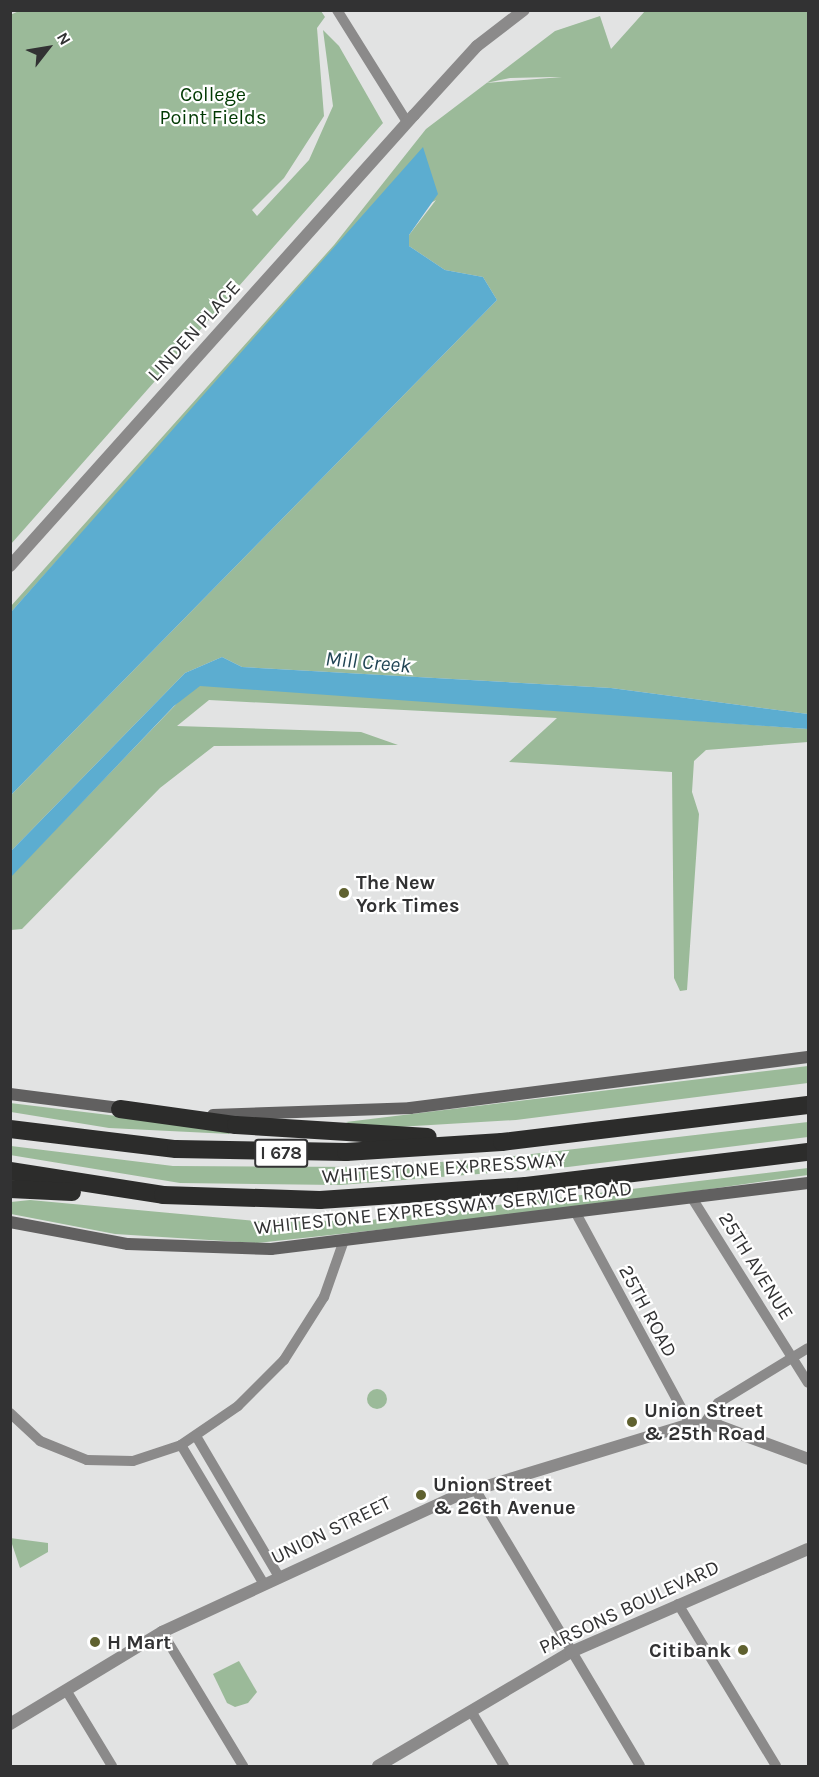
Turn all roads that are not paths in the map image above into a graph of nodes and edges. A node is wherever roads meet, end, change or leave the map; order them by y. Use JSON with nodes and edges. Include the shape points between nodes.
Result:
{"nodes":[{"id":1,"x":337,"y":10,"type":"edge"},
{"id":2,"x":524,"y":10,"type":"edge"},
{"id":3,"x":407,"y":122,"type":"junction"},
{"id":4,"x":10,"y":566,"type":"edge"},
{"id":5,"x":808,"y":1057,"type":"edge"},
{"id":6,"x":10,"y":1094,"type":"edge"},
{"id":7,"x":808,"y":1105,"type":"edge"},
{"id":8,"x":120,"y":1109,"type":"junction"},
{"id":9,"x":10,"y":1129,"type":"edge"},
{"id":10,"x":553,"y":1136,"type":"junction"},
{"id":11,"x":808,"y":1152,"type":"edge"},
{"id":12,"x":10,"y":1171,"type":"edge"},
{"id":13,"x":808,"y":1183,"type":"edge"},
{"id":14,"x":10,"y":1190,"type":"edge"},
{"id":15,"x":181,"y":1196,"type":"junction"},
{"id":16,"x":692,"y":1198,"type":"junction"},
{"id":17,"x":577,"y":1215,"type":"junction"},
{"id":18,"x":10,"y":1222,"type":"edge"},
{"id":19,"x":343,"y":1243,"type":"junction"},
{"id":20,"x":808,"y":1348,"type":"edge"},
{"id":21,"x":792,"y":1358,"type":"junction"},
{"id":22,"x":808,"y":1383,"type":"edge"},
{"id":23,"x":10,"y":1413,"type":"edge"},
{"id":24,"x":690,"y":1424,"type":"junction"},
{"id":25,"x":704,"y":1424,"type":"junction"},
{"id":26,"x":196,"y":1436,"type":"junction"},
{"id":27,"x":181,"y":1445,"type":"junction"},
{"id":28,"x":808,"y":1459,"type":"edge"},
{"id":29,"x":475,"y":1490,"type":"junction"},
{"id":30,"x":808,"y":1549,"type":"edge"},
{"id":31,"x":279,"y":1577,"type":"junction"},
{"id":32,"x":264,"y":1584,"type":"junction"},
{"id":33,"x":678,"y":1604,"type":"junction"},
{"id":34,"x":162,"y":1632,"type":"junction"},
{"id":35,"x":571,"y":1652,"type":"junction"},
{"id":36,"x":66,"y":1690,"type":"junction"},
{"id":37,"x":471,"y":1711,"type":"junction"},
{"id":38,"x":10,"y":1724,"type":"edge"},
{"id":39,"x":112,"y":1767,"type":"edge"},
{"id":40,"x":243,"y":1767,"type":"edge"},
{"id":41,"x":378,"y":1767,"type":"edge"},
{"id":42,"x":504,"y":1767,"type":"edge"},
{"id":43,"x":640,"y":1767,"type":"edge"},
{"id":44,"x":776,"y":1767,"type":"edge"}],
"edges":[{"from":1,"to":3,"type":"street"},
{"from":2,"to":3,"type":"street","name":"LINDEN PLACE","via":[[477,46]]},
{"from":3,"to":4,"type":"street","name":"LINDEN PLACE"},
{"from":5,"to":8,"type":"main road","via":[[376,1111],[257,1115]]},
{"from":6,"to":8,"type":"main road"},
{"from":7,"to":10,"type":"highway","name":"WHITESTONE EXPRESSWAY","number":"I 678"},
{"from":8,"to":10,"type":"highway","via":[[355,1136]]},
{"from":9,"to":10,"type":"highway","name":"WHITESTONE EXPRESSWAY","number":"I 678","via":[[142,1146],[279,1153],[416,1149]]},
{"from":11,"to":15,"type":"highway","name":"WHITESTONE EXPRESSWAY","via":[[465,1192],[302,1200]]},
{"from":12,"to":15,"type":"highway","name":"WHITESTONE EXPRESSWAY"},
{"from":13,"to":16,"type":"main road","name":"WHITESTONE EXPRESSWAY SERVICE ROAD"},
{"from":14,"to":15,"type":"highway"},
{"from":16,"to":17,"type":"main road","name":"WHITESTONE EXPRESSWAY SERVICE ROAD"},
{"from":16,"to":21,"type":"street","name":"25TH AVENUE"},
{"from":17,"to":19,"type":"main road","name":"WHITESTONE EXPRESSWAY SERVICE ROAD"},
{"from":17,"to":24,"type":"street","name":"25TH ROAD"},
{"from":18,"to":19,"type":"main road","name":"WHITESTONE EXPRESSWAY SERVICE ROAD","via":[[92,1240],[180,1249]]},
{"from":19,"to":26,"type":"street","via":[[324,1297],[291,1351],[243,1402]]},
{"from":20,"to":21,"type":"street"},
{"from":21,"to":22,"type":"street","name":"25TH AVENUE"},
{"from":21,"to":25,"type":"street","via":[[718,1403]]},
{"from":23,"to":27,"type":"street","via":[[40,1441],[87,1460],[133,1461]]},
{"from":24,"to":25,"type":"street","name":"UNION STREET"},
{"from":24,"to":29,"type":"street","name":"UNION STREET"},
{"from":25,"to":28,"type":"street","name":"UNION STREET"},
{"from":26,"to":27,"type":"street"},
{"from":26,"to":31,"type":"street"},
{"from":27,"to":32,"type":"street"},
{"from":29,"to":31,"type":"street","name":"UNION STREET","via":[[427,1506]]},
{"from":29,"to":35,"type":"street"},
{"from":30,"to":33,"type":"street","name":"PARSONS BOULEVARD"},
{"from":31,"to":32,"type":"street","name":"UNION STREET"},
{"from":32,"to":34,"type":"street","name":"UNION STREET"},
{"from":33,"to":35,"type":"street","name":"PARSONS BOULEVARD"},
{"from":33,"to":44,"type":"street"},
{"from":34,"to":36,"type":"street","name":"UNION STREET"},
{"from":34,"to":40,"type":"street"},
{"from":35,"to":37,"type":"street","name":"PARSONS BOULEVARD"},
{"from":35,"to":43,"type":"street"},
{"from":36,"to":38,"type":"street","name":"UNION STREET"},
{"from":36,"to":39,"type":"street"},
{"from":37,"to":41,"type":"street","name":"PARSONS BOULEVARD"},
{"from":37,"to":42,"type":"street"}]}
